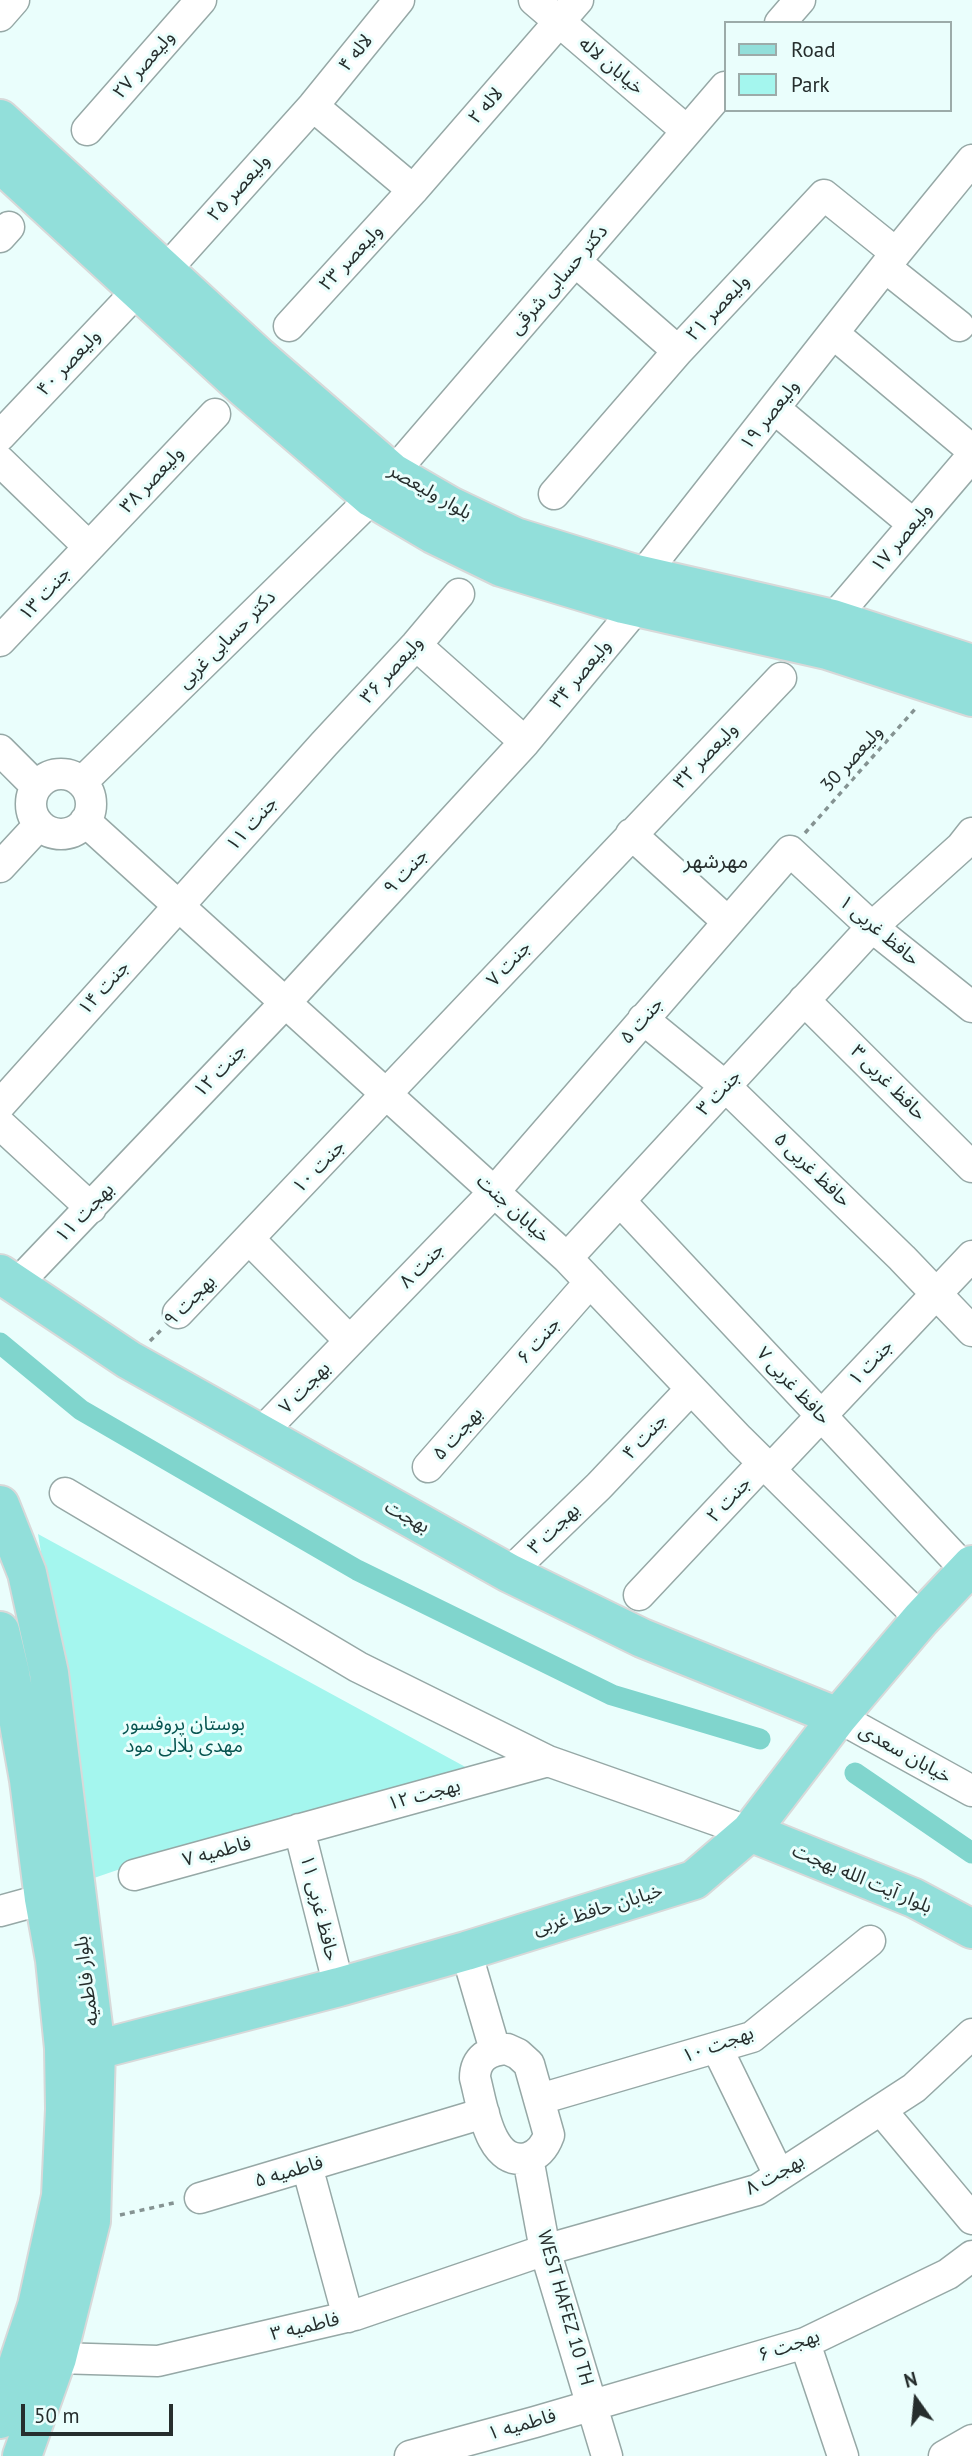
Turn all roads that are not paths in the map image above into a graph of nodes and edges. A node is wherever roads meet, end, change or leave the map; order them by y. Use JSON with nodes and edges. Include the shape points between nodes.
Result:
{"nodes":[{"id":1,"x":14,"y":0,"type":"edge"},
{"id":2,"x":201,"y":0,"type":"edge"},
{"id":3,"x":399,"y":0,"type":"edge"},
{"id":4,"x":534,"y":0,"type":"edge"},
{"id":5,"x":800,"y":0,"type":"edge"},
{"id":6,"x":569,"y":11,"type":"edge"},
{"id":7,"x":0,"y":16,"type":"edge"},
{"id":8,"x":782,"y":21,"type":"edge"},
{"id":9,"x":724,"y":88,"type":"edge"},
{"id":10,"x":313,"y":106,"type":"junction"},
{"id":11,"x":0,"y":119,"type":"edge"},
{"id":12,"x":87,"y":130,"type":"dead end"},
{"id":13,"x":687,"y":131,"type":"junction"},
{"id":14,"x":972,"y":160,"type":"edge"},
{"id":15,"x":0,"y":163,"type":"edge"},
{"id":16,"x":413,"y":190,"type":"junction"},
{"id":17,"x":891,"y":260,"type":"junction"},
{"id":18,"x":575,"y":261,"type":"junction"},
{"id":19,"x":151,"y":280,"type":"junction"},
{"id":20,"x":289,"y":326,"type":"dead end"},
{"id":21,"x":959,"y":326,"type":"dead end"},
{"id":22,"x":834,"y":334,"type":"junction"},
{"id":23,"x":678,"y":351,"type":"junction"},
{"id":24,"x":775,"y":409,"type":"junction"},
{"id":25,"x":215,"y":414,"type":"dead end"},
{"id":26,"x":0,"y":436,"type":"edge"},
{"id":27,"x":972,"y":450,"type":"edge"},
{"id":28,"x":972,"y":456,"type":"edge"},
{"id":29,"x":0,"y":461,"type":"edge"},
{"id":30,"x":382,"y":485,"type":"junction"},
{"id":31,"x":554,"y":494,"type":"dead end"},
{"id":32,"x":914,"y":524,"type":"junction"},
{"id":33,"x":89,"y":547,"type":"junction"},
{"id":34,"x":640,"y":591,"type":"junction"},
{"id":35,"x":459,"y":594,"type":"dead end"},
{"id":36,"x":832,"y":619,"type":"junction"},
{"id":37,"x":0,"y":641,"type":"edge"},
{"id":38,"x":416,"y":645,"type":"junction"},
{"id":39,"x":972,"y":664,"type":"edge"},
{"id":40,"x":781,"y":678,"type":"dead end"},
{"id":41,"x":972,"y":697,"type":"edge"},
{"id":42,"x":525,"y":742,"type":"junction"},
{"id":43,"x":324,"y":744,"type":"joint"},
{"id":44,"x":0,"y":750,"type":"edge"},
{"id":45,"x":82,"y":782,"type":"junction"},
{"id":46,"x":36,"y":786,"type":"junction"},
{"id":47,"x":85,"y":821,"type":"junction"},
{"id":48,"x":39,"y":825,"type":"junction"},
{"id":49,"x":631,"y":834,"type":"junction"},
{"id":50,"x":968,"y":845,"type":"edge"},
{"id":51,"x":790,"y":851,"type":"joint"},
{"id":52,"x":0,"y":867,"type":"edge"},
{"id":53,"x":180,"y":904,"type":"junction"},
{"id":54,"x":728,"y":922,"type":"junction"},
{"id":55,"x":872,"y":927,"type":"junction"},
{"id":56,"x":804,"y":1000,"type":"junction"},
{"id":57,"x":286,"y":1002,"type":"junction"},
{"id":58,"x":972,"y":1007,"type":"edge"},
{"id":59,"x":643,"y":1020,"type":"junction"},
{"id":60,"x":725,"y":1086,"type":"junction"},
{"id":61,"x":388,"y":1095,"type":"junction"},
{"id":62,"x":0,"y":1105,"type":"edge"},
{"id":63,"x":0,"y":1124,"type":"edge"},
{"id":64,"x":153,"y":1141,"type":"joint"},
{"id":65,"x":972,"y":1167,"type":"edge"},
{"id":66,"x":494,"y":1192,"type":"junction"},
{"id":67,"x":620,"y":1201,"type":"junction"},
{"id":68,"x":91,"y":1208,"type":"junction"},
{"id":69,"x":250,"y":1240,"type":"junction"},
{"id":70,"x":972,"y":1256,"type":"edge"},
{"id":71,"x":567,"y":1258,"type":"junction"},
{"id":72,"x":8,"y":1279,"type":"edge"},
{"id":73,"x":590,"y":1282,"type":"junction"},
{"id":74,"x":936,"y":1293,"type":"junction"},
{"id":75,"x":178,"y":1313,"type":"road end"},
{"id":76,"x":972,"y":1331,"type":"edge"},
{"id":77,"x":350,"y":1341,"type":"junction"},
{"id":78,"x":691,"y":1389,"type":"junction"},
{"id":79,"x":488,"y":1400,"type":"joint"},
{"id":80,"x":821,"y":1415,"type":"junction"},
{"id":81,"x":260,"y":1434,"type":"junction"},
{"id":82,"x":767,"y":1466,"type":"junction"},
{"id":83,"x":428,"y":1467,"type":"dead end"},
{"id":84,"x":600,"y":1486,"type":"joint"},
{"id":85,"x":65,"y":1493,"type":"dead end"},
{"id":86,"x":0,"y":1505,"type":"edge"},
{"id":87,"x":969,"y":1568,"type":"edge"},
{"id":88,"x":509,"y":1573,"type":"junction"},
{"id":89,"x":639,"y":1595,"type":"dead end"},
{"id":90,"x":921,"y":1619,"type":"junction"},
{"id":91,"x":0,"y":1631,"type":"edge"},
{"id":92,"x":838,"y":1717,"type":"junction"},
{"id":93,"x":548,"y":1761,"type":"junction"},
{"id":94,"x":972,"y":1791,"type":"edge"},
{"id":95,"x":299,"y":1829,"type":"junction"},
{"id":96,"x":750,"y":1832,"type":"junction"},
{"id":97,"x":134,"y":1875,"type":"dead end"},
{"id":98,"x":44,"y":1899,"type":"junction"},
{"id":99,"x":0,"y":1911,"type":"edge"},
{"id":100,"x":972,"y":1929,"type":"edge"},
{"id":101,"x":870,"y":1941,"type":"dead end"},
{"id":102,"x":466,"y":1951,"type":"junction"},
{"id":103,"x":339,"y":1987,"type":"junction"},
{"id":104,"x":972,"y":2034,"type":"edge"},
{"id":105,"x":717,"y":2048,"type":"junction"},
{"id":106,"x":96,"y":2050,"type":"junction"},
{"id":107,"x":495,"y":2050,"type":"junction"},
{"id":108,"x":540,"y":2099,"type":"junction"},
{"id":109,"x":881,"y":2110,"type":"junction"},
{"id":110,"x":484,"y":2113,"type":"junction"},
{"id":111,"x":528,"y":2158,"type":"junction"},
{"id":112,"x":307,"y":2166,"type":"junction"},
{"id":113,"x":779,"y":2175,"type":"junction"},
{"id":114,"x":200,"y":2198,"type":"road end"},
{"id":115,"x":972,"y":2219,"type":"edge"},
{"id":116,"x":545,"y":2250,"type":"junction"},
{"id":117,"x":972,"y":2256,"type":"edge"},
{"id":118,"x":348,"y":2317,"type":"junction"},
{"id":119,"x":805,"y":2343,"type":"junction"},
{"id":120,"x":57,"y":2357,"type":"junction"},
{"id":121,"x":593,"y":2404,"type":"junction"},
{"id":122,"x":0,"y":2419,"type":"edge"},
{"id":123,"x":972,"y":2440,"type":"edge"},
{"id":124,"x":22,"y":2456,"type":"edge"},
{"id":125,"x":410,"y":2456,"type":"edge"},
{"id":126,"x":607,"y":2456,"type":"edge"},
{"id":127,"x":843,"y":2456,"type":"edge"},
{"id":128,"x":944,"y":2456,"type":"edge"}],
"edges":[{"from":1,"to":7,"type":"street"},
{"from":2,"to":12,"type":"street","name":"ولیعصر ۲۷"},
{"from":3,"to":10,"type":"street","name":"لاله ۴"},
{"from":4,"to":6,"type":"street","name":"خیابان لاله"},
{"from":5,"to":8,"type":"street"},
{"from":6,"to":13,"type":"street","name":"خیابان لاله"},
{"from":6,"to":16,"type":"street","name":"لاله ۲"},
{"from":9,"to":13,"type":"street","name":"دکتر حسابی شرقی"},
{"from":10,"to":16,"type":"street"},
{"from":10,"to":19,"type":"street","name":"ولیعصر ۲۵"},
{"from":11,"to":19,"type":"main road","name":"بلوار ولیعصر"},
{"from":13,"to":18,"type":"street","name":"دکتر حسابی شرقی"},
{"from":14,"to":17,"type":"street","name":"ولیعصر ۱۹"},
{"from":15,"to":19,"type":"main road","name":"بلوار ولیعصر"},
{"from":16,"to":20,"type":"street","name":"ولیعصر ۲۳"},
{"from":17,"to":21,"type":"street"},
{"from":17,"to":22,"type":"street","name":"ولیعصر ۱۹"},
{"from":17,"to":23,"type":"street","name":"ولیعصر ۲۱","via":[[824,195]]},
{"from":18,"to":23,"type":"street"},
{"from":18,"to":30,"type":"street","name":"دکتر حسابی شرقی"},
{"from":19,"to":26,"type":"street","name":"ولیعصر ۴۰"},
{"from":19,"to":30,"type":"main road","name":"بلوار ولیعصر"},
{"from":22,"to":24,"type":"street","name":"ولیعصر ۱۹"},
{"from":22,"to":27,"type":"street"},
{"from":23,"to":31,"type":"street","name":"ولیعصر ۲۱"},
{"from":24,"to":32,"type":"street"},
{"from":24,"to":34,"type":"street","name":"ولیعصر ۱۹"},
{"from":25,"to":33,"type":"street","name":"ولیعصر ۳۸"},
{"from":28,"to":32,"type":"street","name":"ولیعصر ۱۷"},
{"from":29,"to":33,"type":"street"},
{"from":30,"to":34,"type":"main road","name":"بلوار ولیعصر","via":[[441,520],[515,537]]},
{"from":30,"to":45,"type":"street","name":"دکتر حسابی غربی"},
{"from":32,"to":36,"type":"street","name":"ولیعصر ۱۷"},
{"from":33,"to":37,"type":"street","name":"جنت ۱۳"},
{"from":34,"to":36,"type":"main road","name":"بلوار ولیعصر"},
{"from":34,"to":41,"type":"main road","name":"بلوار ولیعصر"},
{"from":34,"to":42,"type":"street","name":"ولیعصر ۳۴"},
{"from":35,"to":38,"type":"street","name":"ولیعصر ۳۶"},
{"from":36,"to":39,"type":"main road","name":"بلوار ولیعصر"},
{"from":38,"to":42,"type":"street"},
{"from":38,"to":43,"type":"street","name":"ولیعصر ۳۶"},
{"from":40,"to":49,"type":"street","name":"ولیعصر ۳۲"},
{"from":42,"to":57,"type":"street","name":"جنت ۹"},
{"from":43,"to":53,"type":"street","name":"جنت ۱۱"},
{"from":44,"to":46,"type":"street"},
{"from":45,"to":46,"type":"street","via":[[74,776],[53,774]]},
{"from":45,"to":47,"type":"street","via":[[91,806]]},
{"from":46,"to":48,"type":"street","via":[[31,810]]},
{"from":47,"to":48,"type":"street","via":[[58,834]]},
{"from":47,"to":53,"type":"street","name":"خیابان جنت"},
{"from":48,"to":52,"type":"street"},
{"from":49,"to":54,"type":"street"},
{"from":49,"to":61,"type":"street","name":"جنت ۷"},
{"from":50,"to":55,"type":"street","name":"جنت ۳"},
{"from":51,"to":54,"type":"street","name":"جنت ۵"},
{"from":51,"to":55,"type":"street","name":"حافظ غربی ۱"},
{"from":53,"to":57,"type":"street","name":"خیابان جنت"},
{"from":53,"to":62,"type":"street","name":"جنت ۱۴"},
{"from":54,"to":59,"type":"street","name":"جنت ۵"},
{"from":55,"to":56,"type":"street","name":"جنت ۳"},
{"from":55,"to":58,"type":"street","name":"حافظ غربی ۱"},
{"from":56,"to":60,"type":"street","name":"جنت ۳"},
{"from":56,"to":65,"type":"street","name":"حافظ غربی ۳"},
{"from":57,"to":61,"type":"street","name":"خیابان جنت"},
{"from":57,"to":64,"type":"street","name":"جنت ۱۲"},
{"from":59,"to":60,"type":"street","name":"حافظ غربی ۵"},
{"from":59,"to":66,"type":"street","name":"جنت ۵"},
{"from":60,"to":67,"type":"street","name":"جنت ۳"},
{"from":60,"to":74,"type":"street","name":"حافظ غربی ۵"},
{"from":61,"to":66,"type":"street","name":"خیابان جنت"},
{"from":61,"to":69,"type":"street","name":"جنت ۱۰"},
{"from":63,"to":68,"type":"street"},
{"from":64,"to":68,"type":"street","name":"بهجت ۱۱"},
{"from":66,"to":71,"type":"street","name":"خیابان جنت"},
{"from":66,"to":77,"type":"street","name":"جنت ۸"},
{"from":67,"to":71,"type":"street","name":"جنت ۳"},
{"from":67,"to":80,"type":"street","name":"حافظ غربی ۷"},
{"from":68,"to":72,"type":"street","name":"بهجت ۱۱"},
{"from":69,"to":75,"type":"street","name":"بهجت ۹"},
{"from":69,"to":77,"type":"street"},
{"from":70,"to":74,"type":"street","name":"جنت ۱"},
{"from":71,"to":73,"type":"street","name":"خیابان جنت"},
{"from":72,"to":81,"type":"main road","name":"بهجت","via":[[129,1360]]},
{"from":73,"to":78,"type":"street","name":"خیابان جنت"},
{"from":73,"to":79,"type":"street","name":"جنت ۶"},
{"from":74,"to":76,"type":"street","name":"حافظ غربی ۵"},
{"from":74,"to":80,"type":"street","name":"جنت ۱"},
{"from":77,"to":81,"type":"street","name":"بهجت ۷"},
{"from":78,"to":82,"type":"street","name":"خیابان جنت"},
{"from":78,"to":84,"type":"street","name":"جنت ۴"},
{"from":79,"to":83,"type":"street","name":"بهجت ۵"},
{"from":80,"to":82,"type":"street","name":"جنت ۱"},
{"from":80,"to":87,"type":"street","name":"حافظ غربی ۷"},
{"from":81,"to":88,"type":"main road","name":"بهجت"},
{"from":82,"to":89,"type":"street","name":"جنت ۲"},
{"from":82,"to":90,"type":"street","name":"خیابان جنت"},
{"from":84,"to":88,"type":"street","name":"بهجت ۳"},
{"from":85,"to":93,"type":"street","via":[[358,1667]]},
{"from":86,"to":106,"type":"main road","name":"بلوار فاطمیه","via":[[27,1573],[49,1673]]},
{"from":87,"to":90,"type":"main road","name":"خیابان حافظ غربی"},
{"from":88,"to":92,"type":"main road","name":"بهجت","via":[[642,1638]]},
{"from":90,"to":92,"type":"main road","name":"خیابان حافظ غربی"},
{"from":91,"to":98,"type":"main road","name":"بلوار فاطمیه","via":[[29,1780]]},
{"from":92,"to":94,"type":"street","name":"خیابان سعدی"},
{"from":92,"to":96,"type":"main road","name":"خیابان حافظ غربی"},
{"from":93,"to":95,"type":"street","name":"بهجت ۱۲"},
{"from":93,"to":96,"type":"street"},
{"from":95,"to":97,"type":"street","name":"فاطمیه ۷"},
{"from":95,"to":103,"type":"street","name":"حافظ غربی ۱۱"},
{"from":96,"to":100,"type":"main road","name":"بلوار آیت الله بهجت","via":[[914,1898]]},
{"from":96,"to":102,"type":"main road","name":"خیابان حافظ غربی","via":[[694,1880]]},
{"from":98,"to":99,"type":"street"},
{"from":98,"to":122,"type":"main road","name":"بلوار فاطمیه","via":[[64,2048],[61,2196],[37,2306]]},
{"from":101,"to":105,"type":"street","name":"بهجت ۱۰","via":[[752,2037]]},
{"from":102,"to":103,"type":"main road","name":"خیابان حافظ غربی"},
{"from":102,"to":107,"type":"street"},
{"from":103,"to":106,"type":"main road","name":"خیابان حافظ غربی"},
{"from":104,"to":109,"type":"street","name":"بهجت ۸","via":[[914,2088]]},
{"from":105,"to":108,"type":"street","name":"بهجت ۱۰"},
{"from":105,"to":113,"type":"street"},
{"from":106,"to":120,"type":"main road","name":"بلوار فاطمیه","via":[[91,2221]]},
{"from":107,"to":108,"type":"street","via":[[507,2049],[529,2064]]},
{"from":107,"to":110,"type":"street","via":[[485,2054],[475,2069]]},
{"from":108,"to":111,"type":"street","via":[[549,2135],[545,2146]]},
{"from":109,"to":113,"type":"street","name":"بهجت ۸"},
{"from":109,"to":115,"type":"street"},
{"from":110,"to":111,"type":"street","via":[[495,2145],[506,2155]]},
{"from":110,"to":112,"type":"street","name":"فاطمیه ۵"},
{"from":111,"to":116,"type":"street","name":"WEST HAFEZ 10 TH"},
{"from":112,"to":114,"type":"street","name":"فاطمیه ۵"},
{"from":112,"to":118,"type":"street"},
{"from":113,"to":116,"type":"street","name":"بهجت ۸","via":[[757,2190]]},
{"from":116,"to":118,"type":"street","name":"فاطمیه ۳"},
{"from":116,"to":121,"type":"street","name":"WEST HAFEZ 10 TH"},
{"from":117,"to":119,"type":"street","name":"بهجت ۶","via":[[948,2273]]},
{"from":118,"to":120,"type":"street","name":"فاطمیه ۳","via":[[158,2361]]},
{"from":119,"to":121,"type":"street","name":"بهجت ۶"},
{"from":119,"to":127,"type":"street"},
{"from":120,"to":124,"type":"main road","name":"بلوار فاطمیه"},
{"from":121,"to":125,"type":"street","name":"فاطمیه ۱"},
{"from":121,"to":126,"type":"street","name":"WEST HAFEZ 10 TH"},
{"from":123,"to":128,"type":"street"}]}
